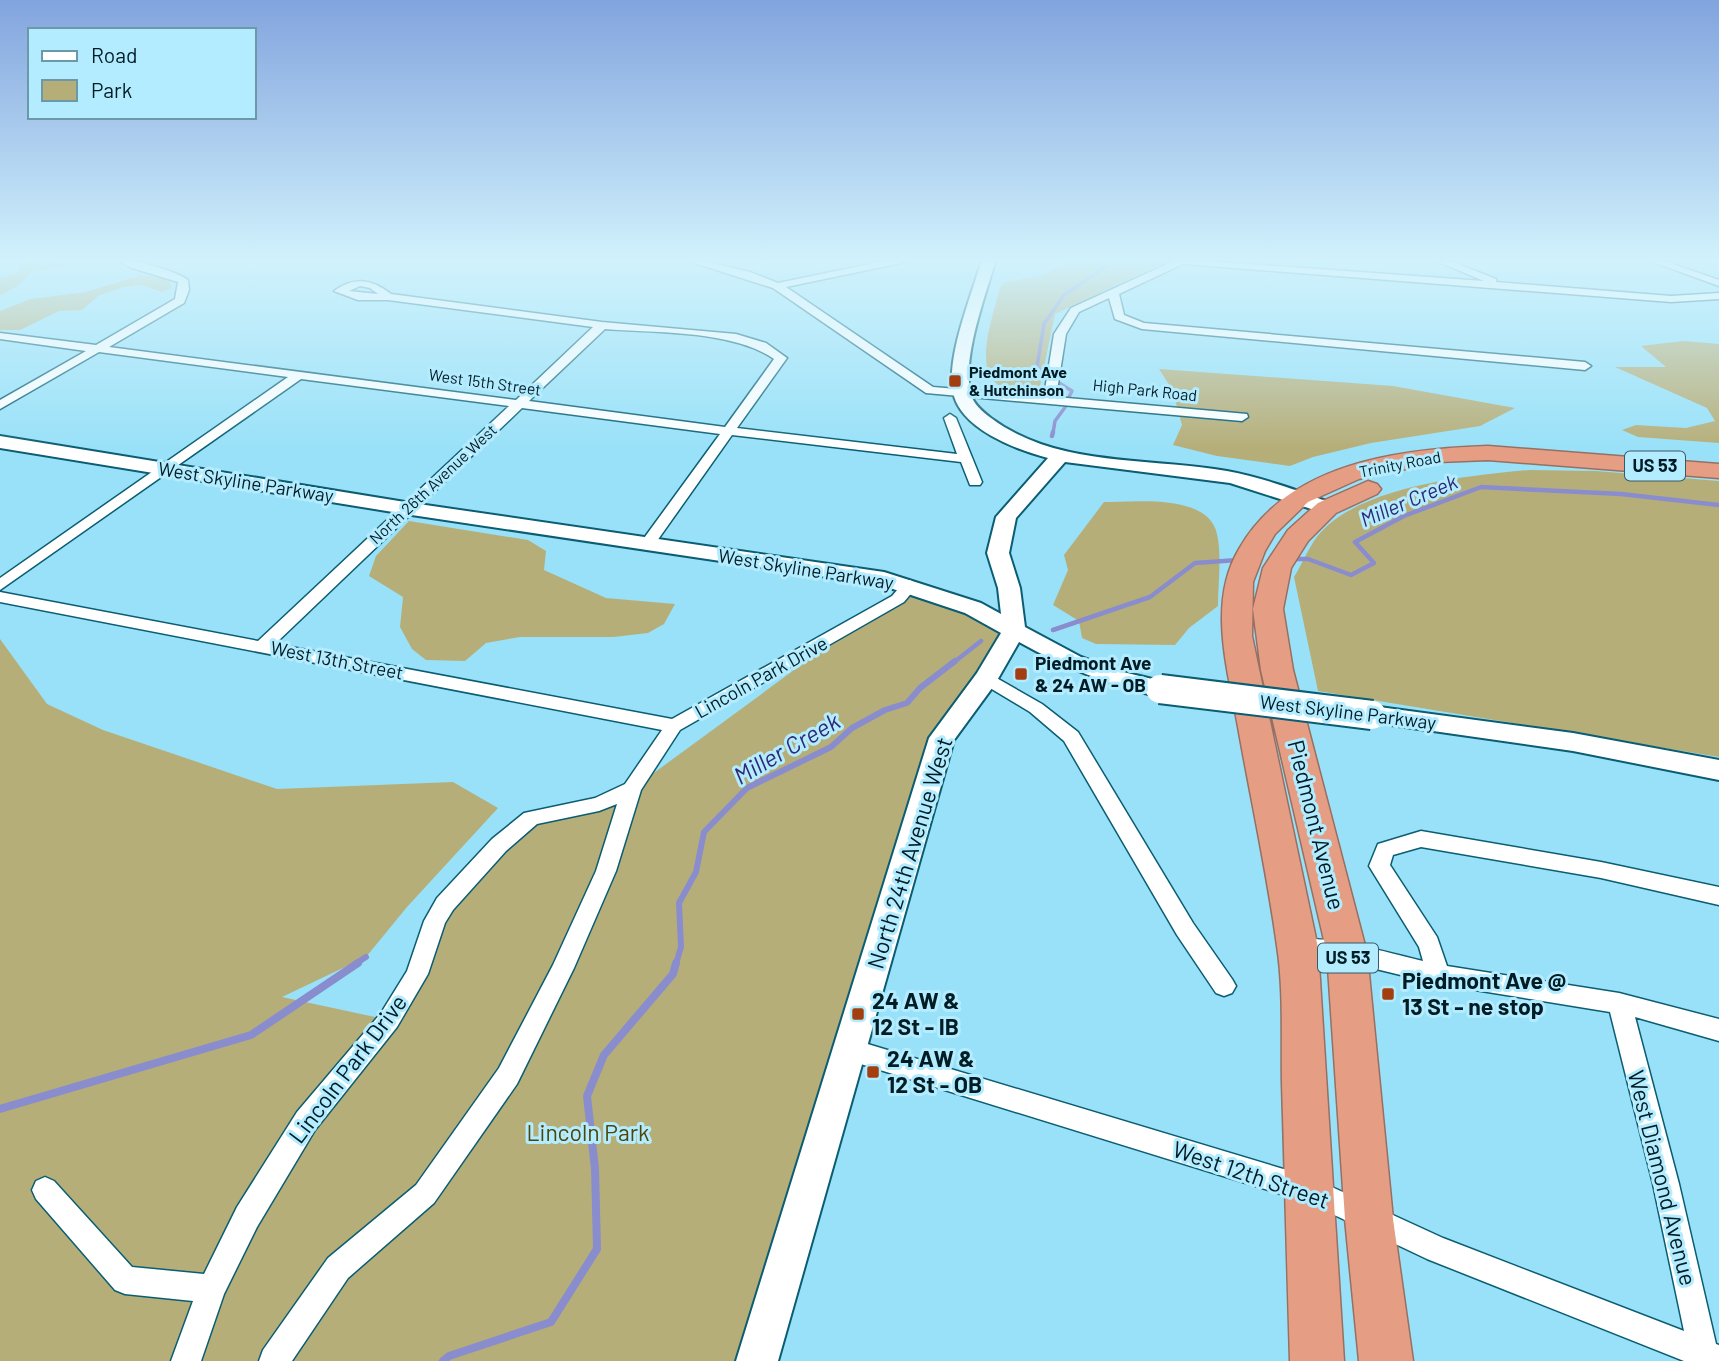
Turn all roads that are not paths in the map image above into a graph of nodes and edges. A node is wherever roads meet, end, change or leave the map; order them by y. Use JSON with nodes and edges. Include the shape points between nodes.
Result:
{"nodes":[{"id":1,"x":144,"y":323,"type":"edge"},
{"id":2,"x":590,"y":323,"type":"edge"},
{"id":3,"x":829,"y":323,"type":"edge"},
{"id":4,"x":973,"y":323,"type":"edge"},
{"id":5,"x":1067,"y":323,"type":"edge"},
{"id":6,"x":1133,"y":323,"type":"edge"},
{"id":7,"x":602,"y":324,"type":"junction"},
{"id":8,"x":0,"y":336,"type":"edge"},
{"id":9,"x":101,"y":348,"type":"junction"},
{"id":10,"x":1586,"y":366,"type":"dead end"},
{"id":11,"x":300,"y":374,"type":"junction"},
{"id":12,"x":961,"y":393,"type":"junction"},
{"id":13,"x":1050,"y":398,"type":"junction"},
{"id":14,"x":520,"y":403,"type":"junction"},
{"id":15,"x":0,"y":405,"type":"edge"},
{"id":16,"x":1242,"y":417,"type":"dead end"},
{"id":17,"x":950,"y":418,"type":"dead end"},
{"id":18,"x":727,"y":431,"type":"junction"},
{"id":19,"x":0,"y":442,"type":"edge"},
{"id":20,"x":1059,"y":456,"type":"junction"},
{"id":21,"x":966,"y":458,"type":"junction"},
{"id":22,"x":1591,"y":461,"type":"junction"},
{"id":23,"x":167,"y":469,"type":"junction"},
{"id":24,"x":1719,"y":471,"type":"edge"},
{"id":25,"x":975,"y":482,"type":"dead end"},
{"id":26,"x":1299,"y":498,"type":"junction"},
{"id":27,"x":405,"y":508,"type":"junction"},
{"id":28,"x":1328,"y":508,"type":"junction"},
{"id":29,"x":647,"y":545,"type":"junction"},
{"id":30,"x":1265,"y":560,"type":"junction"},
{"id":31,"x":0,"y":584,"type":"edge"},
{"id":32,"x":911,"y":585,"type":"junction"},
{"id":33,"x":0,"y":597,"type":"edge"},
{"id":34,"x":1014,"y":631,"type":"junction"},
{"id":35,"x":264,"y":645,"type":"junction"},
{"id":36,"x":986,"y":678,"type":"junction"},
{"id":37,"x":674,"y":726,"type":"junction"},
{"id":38,"x":1719,"y":770,"type":"edge"},
{"id":39,"x":632,"y":789,"type":"junction"},
{"id":40,"x":1719,"y":895,"type":"edge"},
{"id":41,"x":1298,"y":948,"type":"junction"},
{"id":42,"x":1347,"y":953,"type":"junction"},
{"id":43,"x":1438,"y":974,"type":"junction"},
{"id":44,"x":1224,"y":986,"type":"dead end"},
{"id":45,"x":1619,"y":1003,"type":"junction"},
{"id":46,"x":1717,"y":1026,"type":"edge"},
{"id":47,"x":851,"y":1050,"type":"junction"},
{"id":48,"x":45,"y":1190,"type":"dead end"},
{"id":49,"x":1310,"y":1190,"type":"junction"},
{"id":50,"x":1369,"y":1219,"type":"junction"},
{"id":51,"x":212,"y":1289,"type":"junction"},
{"id":52,"x":1711,"y":1357,"type":"edge"},
{"id":53,"x":186,"y":1361,"type":"edge"},
{"id":54,"x":274,"y":1361,"type":"edge"},
{"id":55,"x":757,"y":1361,"type":"edge"},
{"id":56,"x":1317,"y":1361,"type":"edge"},
{"id":57,"x":1386,"y":1361,"type":"edge"}],
"edges":[{"from":1,"to":9,"type":"street"},
{"from":2,"to":7,"type":"street"},
{"from":3,"to":12,"type":"street","name":"High Park Road","via":[[920,386]]},
{"from":4,"to":12,"type":"street","via":[[962,366]]},
{"from":5,"to":13,"type":"street","via":[[1060,334]]},
{"from":6,"to":10,"type":"street"},
{"from":7,"to":14,"type":"street","name":"North 26th Avenue West"},
{"from":7,"to":18,"type":"street","via":[[736,337],[762,345],[781,358]]},
{"from":8,"to":9,"type":"street","name":"West 15th Street"},
{"from":9,"to":11,"type":"street","name":"West 15th Street"},
{"from":9,"to":15,"type":"street"},
{"from":11,"to":14,"type":"street","name":"West 15th Street"},
{"from":11,"to":23,"type":"street"},
{"from":12,"to":13,"type":"street","name":"High Park Road"},
{"from":12,"to":20,"type":"street","via":[[972,411],[993,427]]},
{"from":13,"to":16,"type":"street","name":"High Park Road"},
{"from":14,"to":18,"type":"street","name":"West 15th Street"},
{"from":14,"to":27,"type":"street","name":"North 26th Avenue West"},
{"from":17,"to":21,"type":"street"},
{"from":18,"to":21,"type":"street","name":"West 15th Street"},
{"from":18,"to":29,"type":"street"},
{"from":19,"to":23,"type":"street","name":"West Skyline Parkway"},
{"from":20,"to":26,"type":"street","via":[[1215,474]]},
{"from":20,"to":34,"type":"street","via":[[1006,517],[998,553],[1009,588]]},
{"from":21,"to":25,"type":"street"},
{"from":22,"to":24,"type":"highway","name":"Trinity Road","number":"US 53"},
{"from":22,"to":26,"type":"highway","name":"Trinity Road","number":"US 53","via":[[1513,454],[1438,456],[1369,468]]},
{"from":22,"to":28,"type":"highway","name":"Trinity Road","number":"US 53","via":[[1436,470],[1389,481]]},
{"from":23,"to":27,"type":"street","name":"West Skyline Parkway"},
{"from":23,"to":31,"type":"street"},
{"from":26,"to":28,"type":"street"},
{"from":26,"to":30,"type":"highway","name":"Piedmont Avenue","number":"US 53","via":[[1265,529]]},
{"from":27,"to":29,"type":"street","name":"West Skyline Parkway"},
{"from":27,"to":35,"type":"street","name":"North 26th Avenue West"},
{"from":28,"to":30,"type":"highway","name":"Piedmont Avenue","number":"US 53"},
{"from":29,"to":32,"type":"street","name":"West Skyline Parkway"},
{"from":30,"to":41,"type":"highway","name":"Piedmont Avenue","number":"US 53","via":[[1239,582],[1237,636]]},
{"from":30,"to":42,"type":"highway","name":"Piedmont Avenue","number":"US 53","via":[[1271,588],[1271,635]]},
{"from":32,"to":34,"type":"street","name":"West Skyline Parkway","via":[[973,608]]},
{"from":32,"to":37,"type":"street","name":"Lincoln Park Drive","via":[[898,599]]},
{"from":33,"to":35,"type":"street","name":"West 13th Street"},
{"from":34,"to":36,"type":"street","name":"North 24th Avenue West"},
{"from":34,"to":38,"type":"street","name":"West Skyline Parkway","bridge":true,"via":[[1113,678],[1160,689],[1573,742]]},
{"from":35,"to":37,"type":"street","name":"West 13th Street"},
{"from":36,"to":44,"type":"street","via":[[1036,708],[1071,737]]},
{"from":36,"to":47,"type":"street","name":"North 24th Avenue West","via":[[942,738]]},
{"from":37,"to":39,"type":"street","name":"Lincoln Park Drive"},
{"from":39,"to":51,"type":"street","name":"Lincoln Park Drive","via":[[599,804],[531,818],[499,845],[445,904],[416,974],[389,1020],[306,1121],[247,1217]]},
{"from":39,"to":54,"type":"street","name":"Lincoln Park Drive","via":[[601,883],[508,1076],[425,1194],[338,1268]]},
{"from":40,"to":43,"type":"street","via":[[1421,839],[1404,842],[1385,849],[1379,866],[1429,944]]},
{"from":41,"to":42,"type":"street"},
{"from":41,"to":49,"type":"highway","name":"Piedmont Avenue","number":"US 53"},
{"from":42,"to":43,"type":"street"},
{"from":42,"to":50,"type":"highway","name":"Piedmont Avenue","number":"US 53"},
{"from":43,"to":45,"type":"street"},
{"from":45,"to":46,"type":"street"},
{"from":45,"to":52,"type":"street","name":"West Diamond Avenue"},
{"from":47,"to":49,"type":"street","name":"West 12th Street"},
{"from":47,"to":55,"type":"street","name":"North 24th Avenue West"},
{"from":48,"to":51,"type":"street","via":[[125,1280]]},
{"from":49,"to":50,"type":"street","name":"West 12th Street"},
{"from":49,"to":56,"type":"highway","name":"Piedmont Avenue","number":"US 53"},
{"from":50,"to":52,"type":"street","name":"West 12th Street"},
{"from":50,"to":57,"type":"highway","name":"Piedmont Avenue","number":"US 53"},
{"from":51,"to":53,"type":"street","name":"Lincoln Park Drive"}]}
